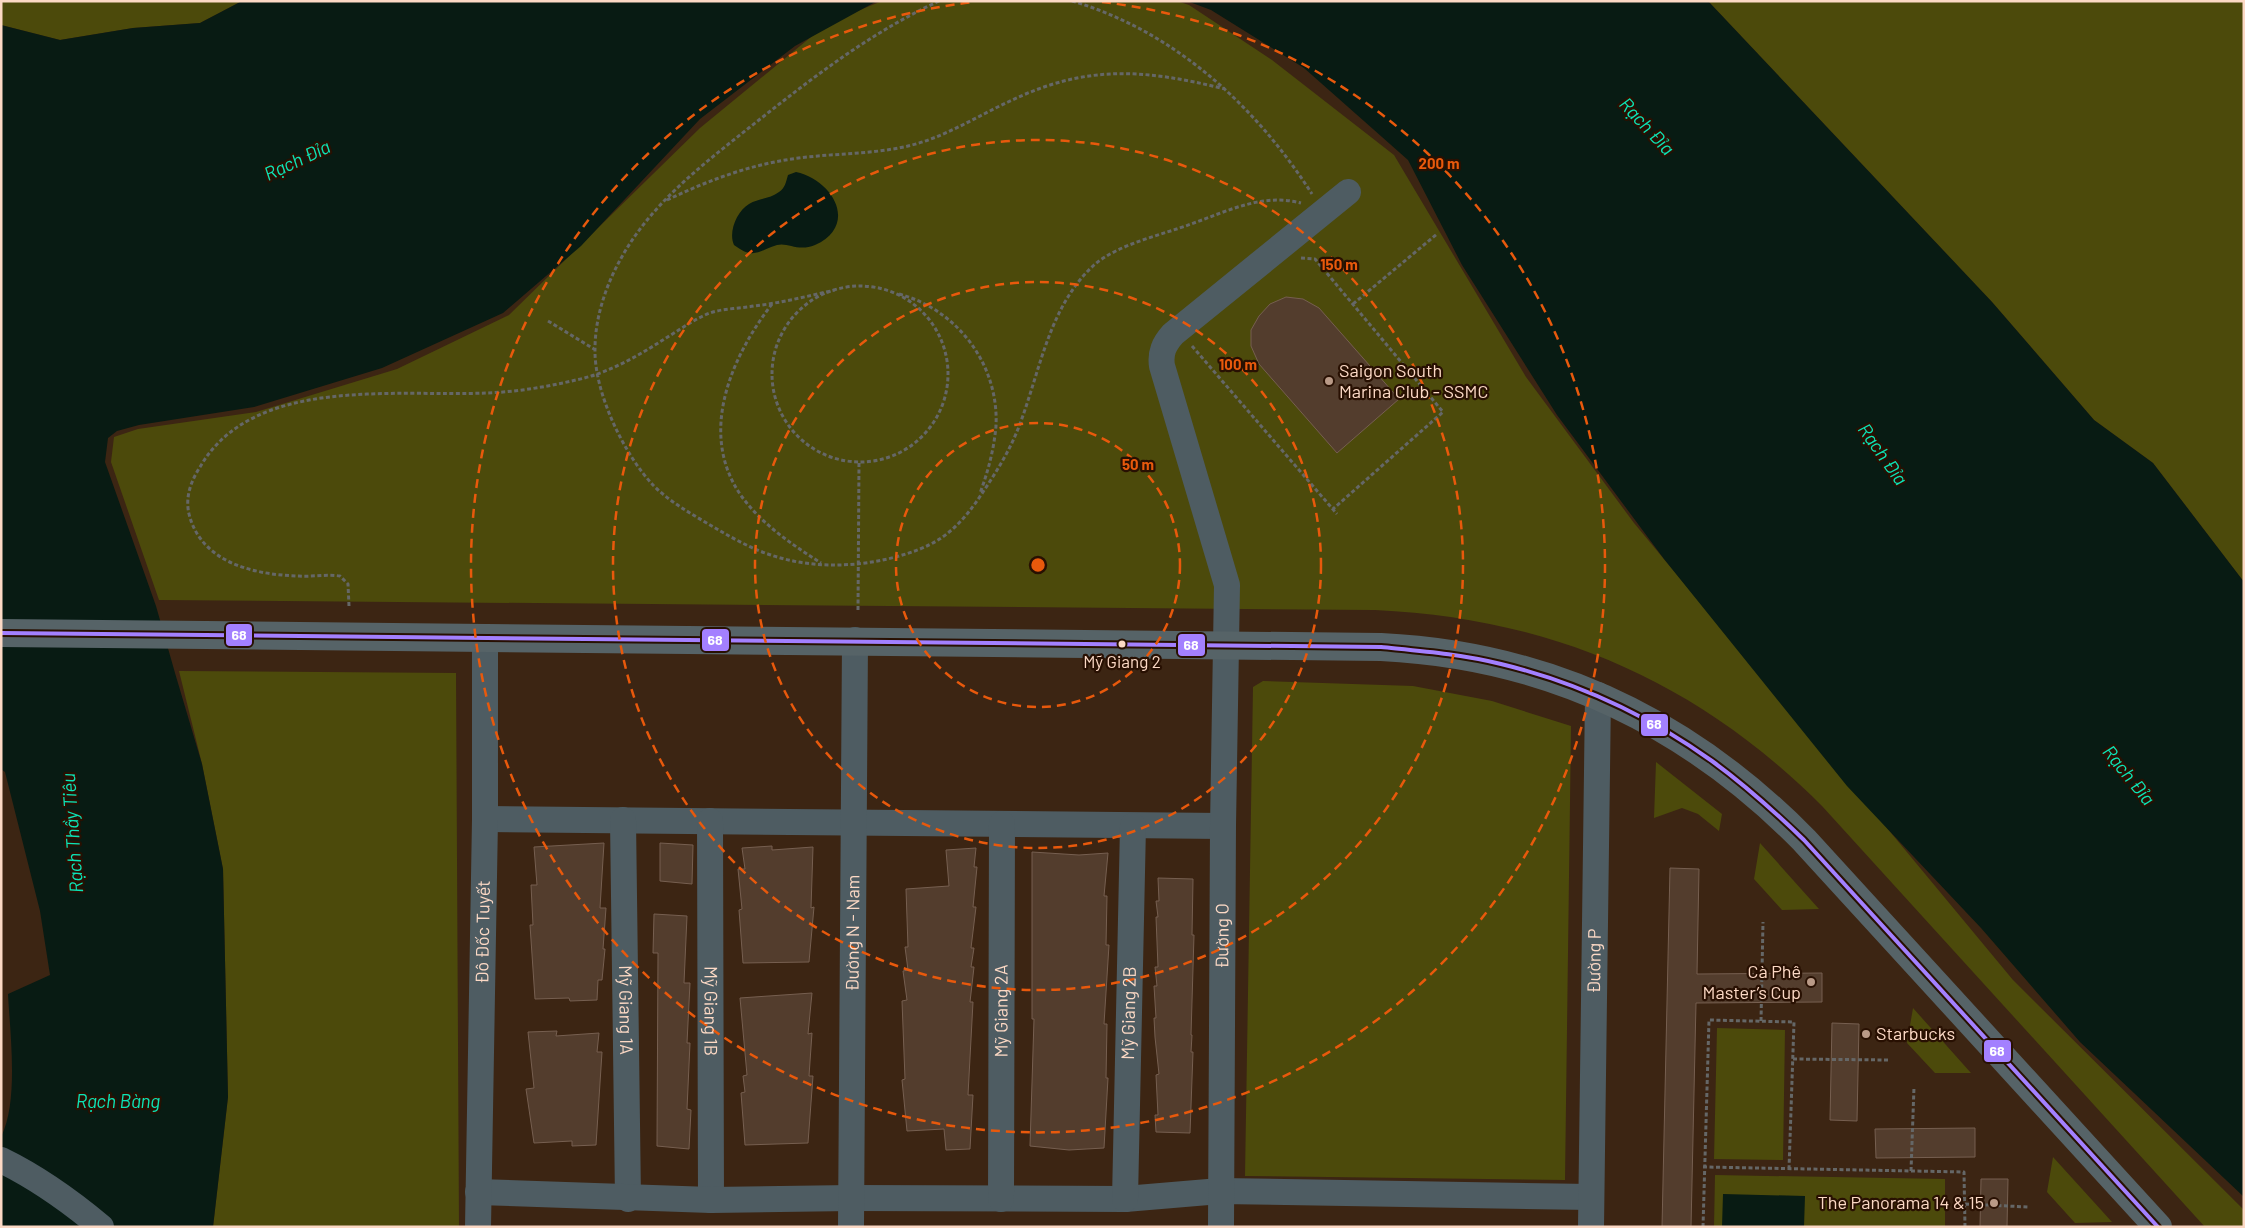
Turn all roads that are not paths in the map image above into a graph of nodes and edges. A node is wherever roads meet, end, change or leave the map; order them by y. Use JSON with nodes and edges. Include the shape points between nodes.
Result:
{"nodes":[{"id":1,"x":1348,"y":192,"type":"dead end"},
{"id":2,"x":1,"y":633,"type":"edge"},
{"id":3,"x":485,"y":637,"type":"junction"},
{"id":4,"x":855,"y":640,"type":"junction"},
{"id":5,"x":1226,"y":645,"type":"junction"},
{"id":6,"x":1598,"y":695,"type":"junction"},
{"id":7,"x":485,"y":819,"type":"junction"},
{"id":8,"x":623,"y":820,"type":"junction"},
{"id":9,"x":710,"y":821,"type":"junction"},
{"id":10,"x":854,"y":822,"type":"junction"},
{"id":11,"x":1002,"y":824,"type":"junction"},
{"id":12,"x":1132,"y":826,"type":"junction"},
{"id":13,"x":1223,"y":826,"type":"junction"},
{"id":14,"x":1,"y":1160,"type":"edge"},
{"id":15,"x":1220,"y":1191,"type":"junction"},
{"id":16,"x":478,"y":1192,"type":"junction"},
{"id":17,"x":1591,"y":1197,"type":"junction"},
{"id":18,"x":851,"y":1198,"type":"junction"},
{"id":19,"x":628,"y":1199,"type":"junction"},
{"id":20,"x":1001,"y":1199,"type":"junction"},
{"id":21,"x":1125,"y":1199,"type":"junction"},
{"id":22,"x":711,"y":1200,"type":"junction"},
{"id":23,"x":101,"y":1227,"type":"edge"},
{"id":24,"x":478,"y":1227,"type":"edge"},
{"id":25,"x":851,"y":1227,"type":"edge"},
{"id":26,"x":1221,"y":1227,"type":"edge"},
{"id":27,"x":1591,"y":1227,"type":"edge"},
{"id":28,"x":2158,"y":1227,"type":"edge"}],
"edges":[{"from":1,"to":5,"type":"street","name":"Đường O","via":[[1173,334],[1162,349],[1162,366],[1227,585]]},
{"from":2,"to":3,"type":"main road"},
{"from":3,"to":4,"type":"main road"},
{"from":3,"to":7,"type":"street","name":"Đô Đốc Tuyết"},
{"from":4,"to":5,"type":"main road"},
{"from":4,"to":10,"type":"street","name":"Đường N - Nam"},
{"from":5,"to":6,"type":"main road","via":[[1431,650],[1508,665]]},
{"from":5,"to":13,"type":"street","name":"Đường O"},
{"from":6,"to":17,"type":"street","name":"Đường P"},
{"from":6,"to":28,"type":"main road","via":[[1645,718],[1706,755],[1780,816]]},
{"from":7,"to":8,"type":"street"},
{"from":7,"to":16,"type":"street","name":"Đô Đốc Tuyết"},
{"from":8,"to":9,"type":"street"},
{"from":8,"to":19,"type":"street","name":"Mỹ Giang 1A"},
{"from":9,"to":10,"type":"street"},
{"from":9,"to":22,"type":"street","name":"Mỹ Giang 1B"},
{"from":10,"to":11,"type":"street"},
{"from":10,"to":18,"type":"street","name":"Đường N - Nam"},
{"from":11,"to":12,"type":"street"},
{"from":11,"to":20,"type":"street","name":"Mỹ Giang 2A"},
{"from":12,"to":13,"type":"street"},
{"from":12,"to":21,"type":"street","name":"Mỹ Giang 2B"},
{"from":13,"to":15,"type":"street","name":"Đường O"},
{"from":14,"to":23,"type":"street","via":[[70,1201]]},
{"from":15,"to":17,"type":"street"},
{"from":15,"to":21,"type":"street"},
{"from":15,"to":26,"type":"street","name":"Đường O"},
{"from":16,"to":19,"type":"street"},
{"from":16,"to":24,"type":"street","name":"Đô Đốc Tuyết"},
{"from":17,"to":27,"type":"street","name":"Đường P"},
{"from":18,"to":20,"type":"street"},
{"from":18,"to":22,"type":"street"},
{"from":18,"to":25,"type":"street","name":"Đường N - Nam"},
{"from":19,"to":22,"type":"street"},
{"from":20,"to":21,"type":"street"}]}
